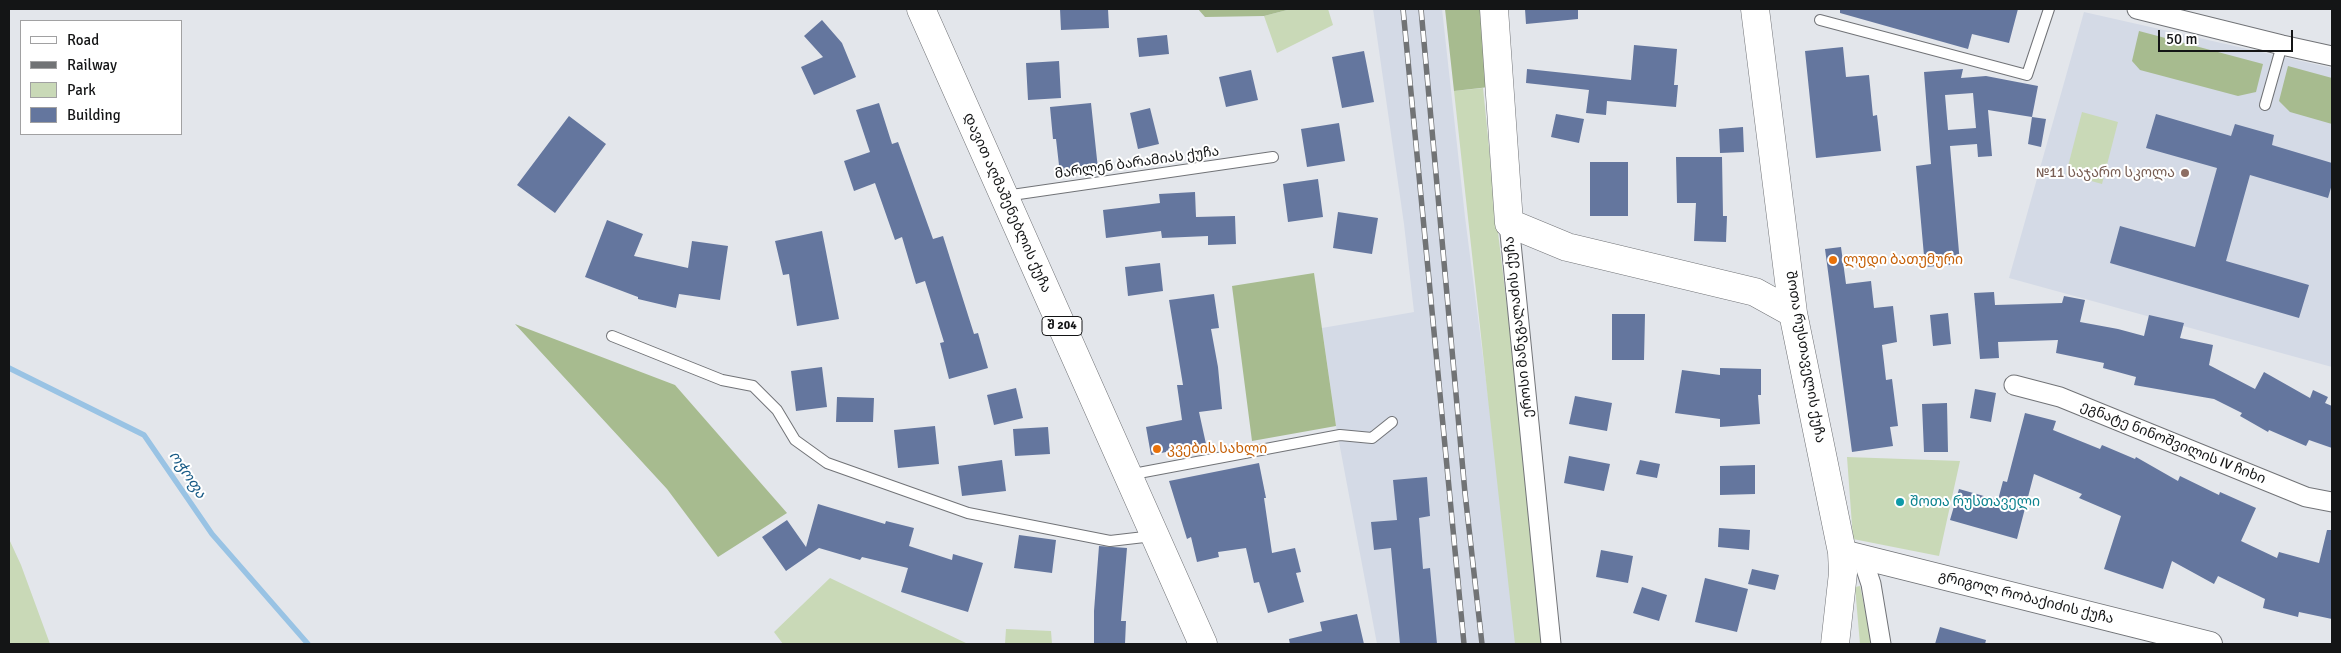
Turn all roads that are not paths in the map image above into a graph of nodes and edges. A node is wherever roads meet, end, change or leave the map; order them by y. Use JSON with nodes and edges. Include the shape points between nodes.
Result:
{"nodes":[{"id":1,"x":921,"y":9,"type":"edge"},
{"id":2,"x":1494,"y":9,"type":"edge"},
{"id":3,"x":1756,"y":9,"type":"edge"},
{"id":4,"x":2049,"y":9,"type":"edge"},
{"id":5,"x":2137,"y":9,"type":"edge"},
{"id":6,"x":1820,"y":20,"type":"dead end"},
{"id":7,"x":2282,"y":45,"type":"junction"},
{"id":8,"x":2332,"y":56,"type":"edge"},
{"id":9,"x":2265,"y":105,"type":"dead end"},
{"id":10,"x":1273,"y":157,"type":"dead end"},
{"id":11,"x":1004,"y":196,"type":"junction"},
{"id":12,"x":1509,"y":223,"type":"junction"},
{"id":13,"x":1793,"y":313,"type":"junction"},
{"id":14,"x":612,"y":336,"type":"dead end"},
{"id":15,"x":2014,"y":385,"type":"dead end"},
{"id":16,"x":1392,"y":422,"type":"dead end"},
{"id":17,"x":1127,"y":475,"type":"junction"},
{"id":18,"x":2332,"y":502,"type":"edge"},
{"id":19,"x":1154,"y":536,"type":"junction"},
{"id":20,"x":1852,"y":554,"type":"junction"},
{"id":21,"x":1202,"y":644,"type":"edge"},
{"id":22,"x":1550,"y":644,"type":"edge"},
{"id":23,"x":1835,"y":644,"type":"edge"},
{"id":24,"x":1881,"y":644,"type":"edge"},
{"id":25,"x":2210,"y":644,"type":"edge"}],
"edges":[{"from":1,"to":11,"type":"main road","name":"დავით აღმაშენებლის ქუჩა","number":"შ 204"},
{"from":2,"to":12,"type":"main road","name":"ეროსი მანჯგალაძის ქუჩა"},
{"from":3,"to":13,"type":"main road","name":"შოთა რუსთაველის ქუჩა"},
{"from":4,"to":6,"type":"lane","via":[[2027,75]]},
{"from":5,"to":7,"type":"street"},
{"from":7,"to":8,"type":"street"},
{"from":7,"to":9,"type":"lane"},
{"from":10,"to":11,"type":"lane","name":"მარლენ ბარამიას ქუჩა"},
{"from":11,"to":17,"type":"main road","name":"დავით აღმაშენებლის ქუჩა","number":"შ 204"},
{"from":12,"to":13,"type":"main road","via":[[1567,247],[1755,292]]},
{"from":12,"to":22,"type":"street","name":"ეროსი მანჯგალაძის ქუჩა"},
{"from":13,"to":20,"type":"main road","name":"შოთა რუსთაველის ქუჩა"},
{"from":14,"to":19,"type":"lane","via":[[722,380],[753,386],[777,410],[795,440],[827,463],[968,513],[1110,541]]},
{"from":15,"to":18,"type":"street","name":"ეგნატე ნინოშვილის IV ჩიხი","via":[[2060,397],[2306,497]]},
{"from":16,"to":17,"type":"lane","via":[[1372,438],[1340,435]]},
{"from":17,"to":19,"type":"main road","name":"დავით აღმაშენებლის ქუჩა","number":"შ 204"},
{"from":19,"to":21,"type":"main road","name":"დავით აღმაშენებლის ქუჩა","number":"შ 204"},
{"from":20,"to":23,"type":"main road","name":"შოთა რუსთაველის ქუჩა","via":[[1843,574]]},
{"from":20,"to":24,"type":"street","via":[[1871,584]]},
{"from":20,"to":25,"type":"street","name":"გრიგოლ რობაქიძის ქუჩა"}]}
